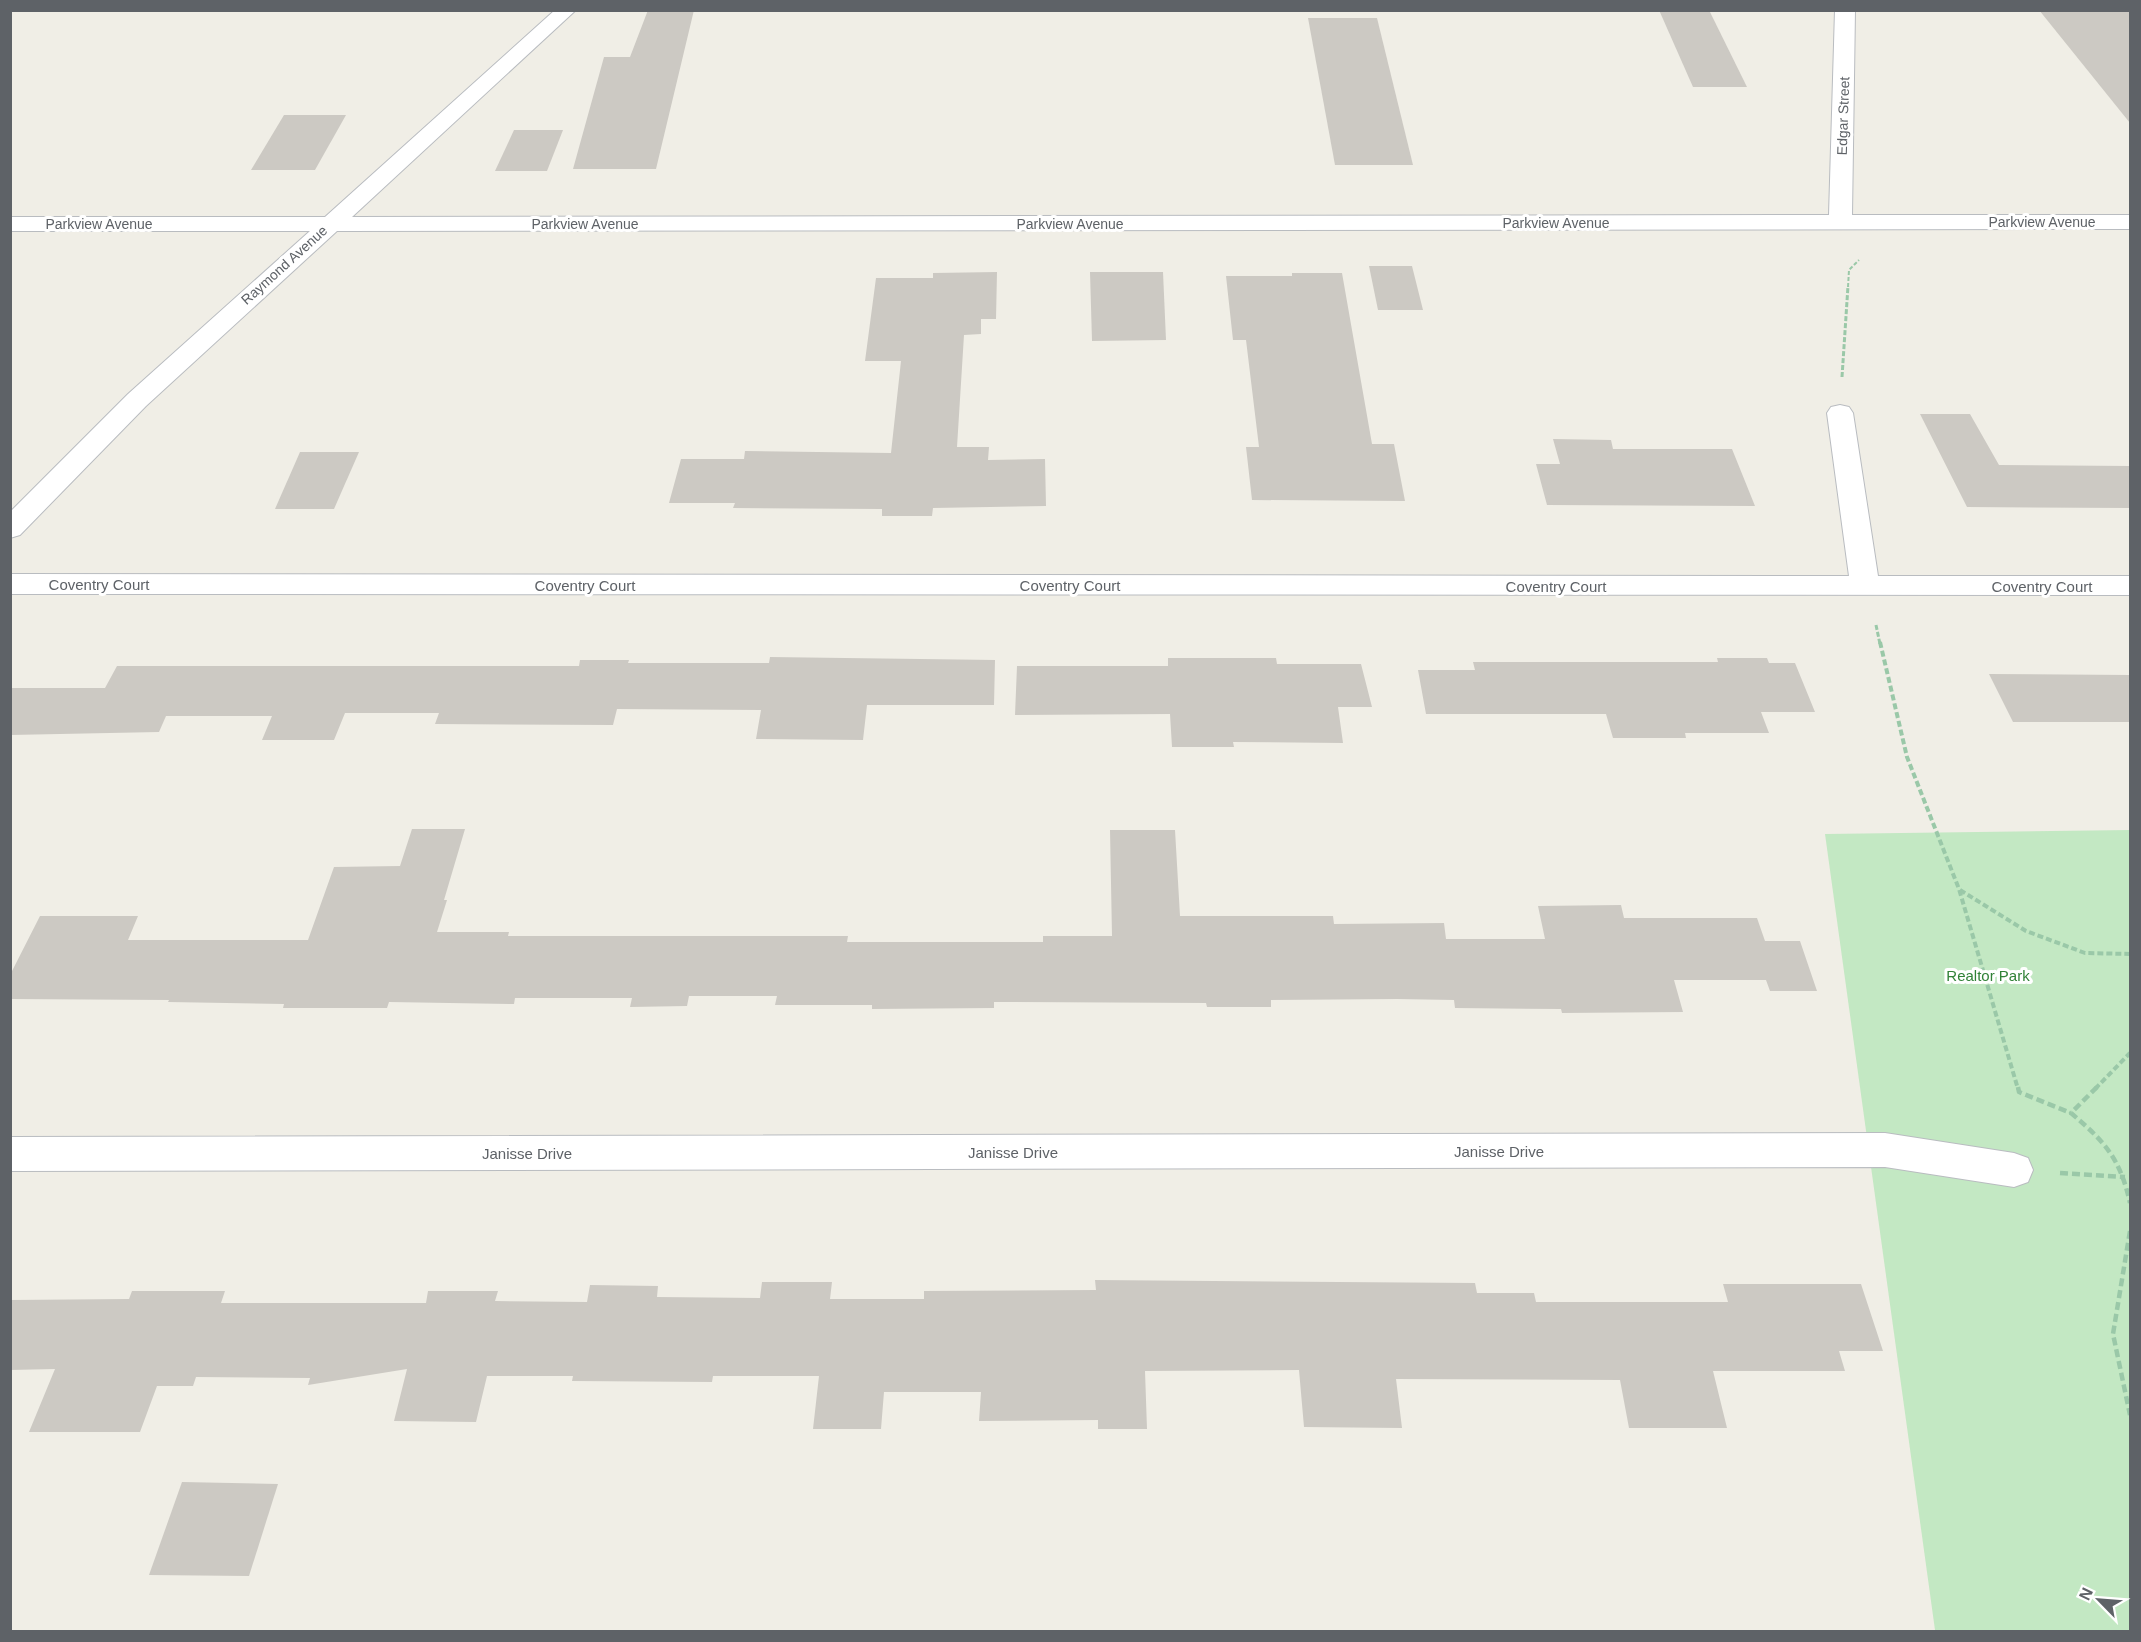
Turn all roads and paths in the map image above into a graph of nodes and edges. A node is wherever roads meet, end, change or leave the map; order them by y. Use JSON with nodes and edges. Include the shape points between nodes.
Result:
{"nodes":[{"id":1,"x":567,"y":10,"type":"edge"},
{"id":2,"x":1845,"y":10,"type":"edge"},
{"id":3,"x":1840,"y":222,"type":"junction"},
{"id":4,"x":2130,"y":222,"type":"edge"},
{"id":5,"x":10,"y":224,"type":"edge"},
{"id":6,"x":328,"y":225,"type":"junction"},
{"id":7,"x":1861,"y":258,"type":"dead end"},
{"id":8,"x":1840,"y":414,"type":"joint"},
{"id":9,"x":10,"y":529,"type":"edge"},
{"id":10,"x":10,"y":584,"type":"edge"},
{"id":11,"x":1865,"y":586,"type":"junction"},
{"id":12,"x":2130,"y":586,"type":"edge"},
{"id":13,"x":1879,"y":636,"type":"dead end"},
{"id":14,"x":1959,"y":890,"type":"junction"},
{"id":15,"x":2130,"y":954,"type":"edge"},
{"id":16,"x":2130,"y":1053,"type":"edge"},
{"id":17,"x":2071,"y":1113,"type":"junction"},
{"id":18,"x":10,"y":1154,"type":"edge"},
{"id":19,"x":2014,"y":1170,"type":"joint"},
{"id":20,"x":2125,"y":1177,"type":"junction"},
{"id":21,"x":2130,"y":1203,"type":"edge"},
{"id":22,"x":2130,"y":1231,"type":"edge"},
{"id":23,"x":2130,"y":1415,"type":"edge"}],
"edges":[{"from":1,"to":6,"type":"street","name":"Raymond Avenue"},
{"from":2,"to":3,"type":"street","name":"Edgar Street"},
{"from":3,"to":4,"type":"street","name":"Parkview Avenue"},
{"from":3,"to":6,"type":"street","name":"Parkview Avenue"},
{"from":5,"to":6,"type":"street","name":"Parkview Avenue"},
{"from":6,"to":9,"type":"street","name":"Raymond Avenue","via":[[136,400]]},
{"from":7,"to":8,"type":"path","via":[[1849,270]]},
{"from":8,"to":11,"type":"street"},
{"from":10,"to":11,"type":"street","name":"Coventry Court"},
{"from":11,"to":12,"type":"street","name":"Coventry Court"},
{"from":13,"to":14,"type":"path","via":[[1907,757]]},
{"from":14,"to":15,"type":"path","via":[[2026,931],[2085,953]]},
{"from":14,"to":17,"type":"path","via":[[2019,1092]]},
{"from":16,"to":17,"type":"path"},
{"from":17,"to":20,"type":"path","via":[[2110,1146]]},
{"from":18,"to":19,"type":"street","name":"Janisse Drive","via":[[1885,1150]]},
{"from":19,"to":20,"type":"path"},
{"from":20,"to":21,"type":"path"},
{"from":22,"to":23,"type":"path","via":[[2113,1334]]}]}
